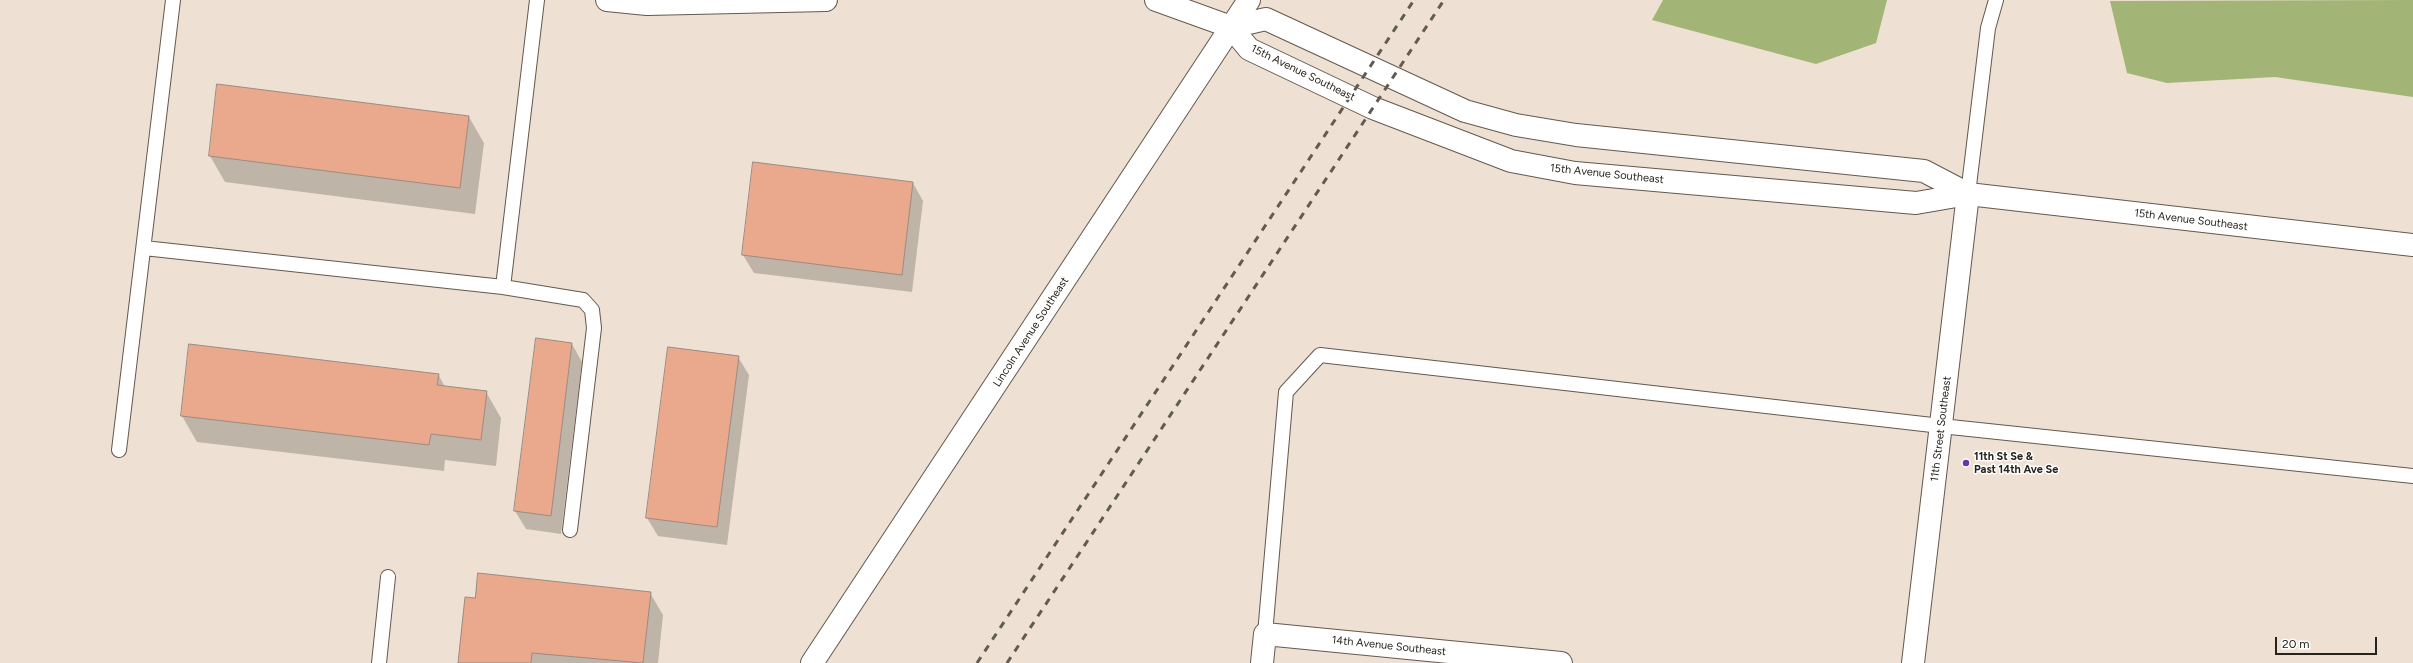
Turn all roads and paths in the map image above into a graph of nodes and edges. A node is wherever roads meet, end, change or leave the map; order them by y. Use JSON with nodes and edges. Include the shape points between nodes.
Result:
{"nodes":[{"id":1,"x":173,"y":0,"type":"edge"},
{"id":2,"x":537,"y":0,"type":"edge"},
{"id":3,"x":607,"y":0,"type":"edge"},
{"id":4,"x":826,"y":0,"type":"edge"},
{"id":5,"x":1156,"y":0,"type":"edge"},
{"id":6,"x":1249,"y":0,"type":"edge"},
{"id":7,"x":1996,"y":0,"type":"edge"},
{"id":8,"x":1231,"y":27,"type":"junction"},
{"id":9,"x":1968,"y":194,"type":"junction"},
{"id":10,"x":2413,"y":245,"type":"edge"},
{"id":11,"x":144,"y":248,"type":"junction"},
{"id":12,"x":502,"y":287,"type":"junction"},
{"id":13,"x":1941,"y":426,"type":"junction"},
{"id":14,"x":119,"y":450,"type":"dead end"},
{"id":15,"x":2413,"y":476,"type":"edge"},
{"id":16,"x":570,"y":530,"type":"dead end"},
{"id":17,"x":388,"y":577,"type":"dead end"},
{"id":18,"x":1265,"y":634,"type":"junction"},
{"id":19,"x":379,"y":663,"type":"edge"},
{"id":20,"x":812,"y":663,"type":"edge"},
{"id":21,"x":1262,"y":663,"type":"edge"},
{"id":22,"x":1561,"y":663,"type":"edge"},
{"id":23,"x":1913,"y":663,"type":"edge"}],
"edges":[{"from":1,"to":11,"type":"lane"},
{"from":2,"to":12,"type":"lane"},
{"from":3,"to":4,"type":"street","via":[[646,4]]},
{"from":5,"to":8,"type":"street"},
{"from":6,"to":8,"type":"street","name":"Lincoln Avenue Southeast"},
{"from":7,"to":9,"type":"lane","via":[[1988,28]]},
{"from":8,"to":9,"type":"street","name":"15th Avenue Southeast","via":[[1266,19],[1465,111],[1516,125],[1576,135],[1924,171]]},
{"from":8,"to":9,"type":"street","name":"15th Avenue Southeast","via":[[1249,49],[1373,108],[1511,161],[1574,173],[1916,203]]},
{"from":8,"to":20,"type":"street","name":"Lincoln Avenue Southeast"},
{"from":9,"to":10,"type":"street","name":"15th Avenue Southeast"},
{"from":9,"to":13,"type":"street","name":"11th Street Southeast"},
{"from":11,"to":12,"type":"lane"},
{"from":11,"to":14,"type":"lane"},
{"from":12,"to":16,"type":"lane","via":[[583,300],[592,310],[594,328]]},
{"from":13,"to":15,"type":"lane"},
{"from":13,"to":18,"type":"lane","via":[[1320,355],[1286,392]]},
{"from":13,"to":23,"type":"street","name":"11th Street Southeast"},
{"from":17,"to":19,"type":"lane"},
{"from":18,"to":21,"type":"street"},
{"from":18,"to":22,"type":"street","name":"14th Avenue Southeast"}]}
